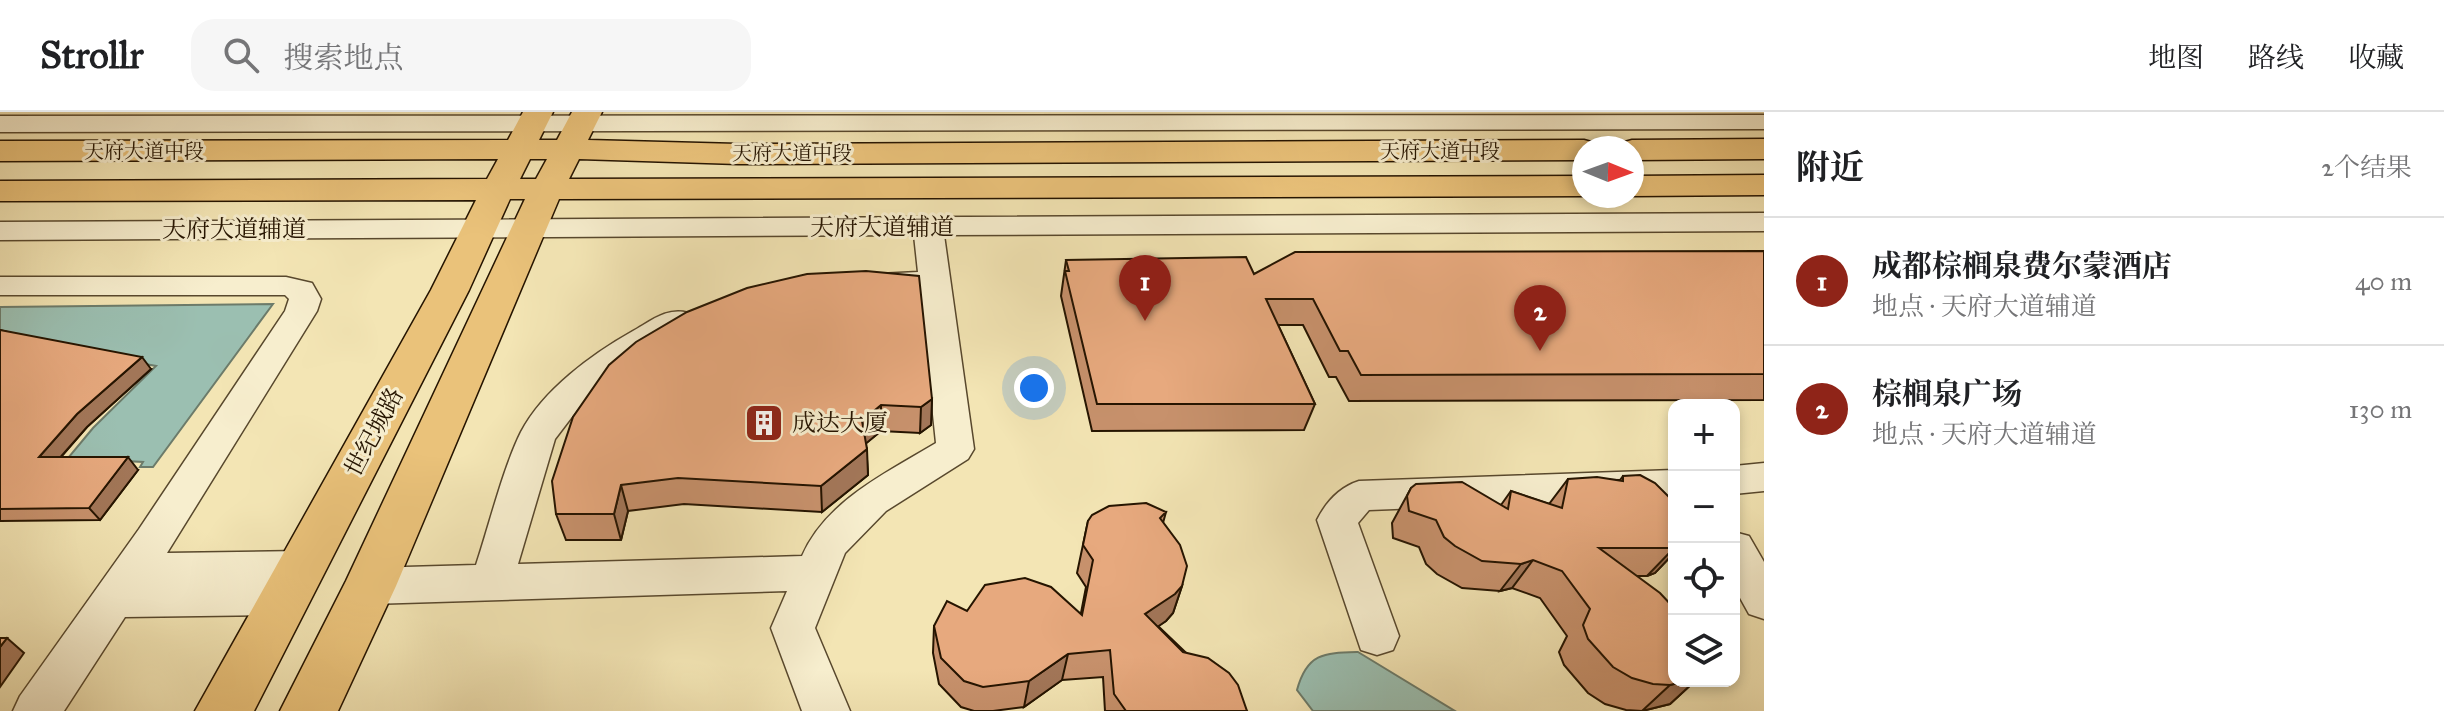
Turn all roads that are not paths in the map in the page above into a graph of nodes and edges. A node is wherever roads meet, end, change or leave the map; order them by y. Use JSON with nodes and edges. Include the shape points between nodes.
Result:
{"nodes":[{"id":1,"x":1764,"y":122,"type":"edge"},
{"id":2,"x":6,"y":128,"type":"edge"},
{"id":3,"x":529,"y":128,"type":"edge"},
{"id":4,"x":580,"y":128,"type":"edge"},
{"id":5,"x":1764,"y":149,"type":"edge"},
{"id":6,"x":1572,"y":150,"type":"edge"},
{"id":7,"x":1644,"y":150,"type":"edge"},
{"id":8,"x":1764,"y":185,"type":"edge"},
{"id":9,"x":1572,"y":186,"type":"edge"},
{"id":10,"x":1644,"y":186,"type":"edge"},
{"id":11,"x":550,"y":188,"type":"junction"},
{"id":12,"x":498,"y":189,"type":"junction"},
{"id":13,"x":0,"y":191,"type":"edge"},
{"id":14,"x":1764,"y":222,"type":"edge"},
{"id":15,"x":928,"y":227,"type":"junction"},
{"id":16,"x":478,"y":228,"type":"junction"},
{"id":17,"x":527,"y":228,"type":"junction"},
{"id":18,"x":0,"y":231,"type":"edge"},
{"id":19,"x":933,"y":281,"type":"junction"},
{"id":20,"x":840,"y":283,"type":"edge"},
{"id":21,"x":0,"y":286,"type":"edge"},
{"id":22,"x":705,"y":306,"type":"edge"},
{"id":23,"x":1764,"y":477,"type":"edge"},
{"id":24,"x":1740,"y":479,"type":"edge"},
{"id":25,"x":1668,"y":484,"type":"edge"},
{"id":26,"x":1740,"y":559,"type":"edge"},
{"id":27,"x":814,"y":573,"type":"junction"},
{"id":28,"x":293,"y":583,"type":"junction"},
{"id":29,"x":491,"y":584,"type":"junction"},
{"id":30,"x":122,"y":585,"type":"junction"},
{"id":31,"x":370,"y":586,"type":"junction"},
{"id":32,"x":1764,"y":601,"type":"edge"},
{"id":33,"x":1377,"y":636,"type":"dead end"},
{"id":34,"x":37,"y":711,"type":"edge"},
{"id":35,"x":224,"y":711,"type":"edge"},
{"id":36,"x":309,"y":711,"type":"edge"},
{"id":37,"x":826,"y":711,"type":"edge"}],
"edges":[{"from":1,"to":4,"type":"street"},
{"from":2,"to":3,"type":"main road","name":"天府大道中段"},
{"from":3,"to":4,"type":"main road","name":"天府大道中段"},
{"from":3,"to":12,"type":"main road","name":"世纪城路"},
{"from":4,"to":6,"type":"main road","name":"天府大道中段","via":[[738,154]]},
{"from":4,"to":11,"type":"main road"},
{"from":5,"to":7,"type":"main road"},
{"from":8,"to":10,"type":"main road"},
{"from":9,"to":11,"type":"main road","name":"天府大道中段"},
{"from":11,"to":12,"type":"main road","name":"天府大道中段"},
{"from":11,"to":17,"type":"main road"},
{"from":12,"to":13,"type":"main road","name":"天府大道中段"},
{"from":12,"to":16,"type":"main road","name":"世纪城路"},
{"from":14,"to":15,"type":"street","name":"天府大道辅道"},
{"from":15,"to":17,"type":"street","name":"天府大道辅道"},
{"from":15,"to":19,"type":"street"},
{"from":16,"to":17,"type":"street","name":"天府大道辅道"},
{"from":16,"to":18,"type":"street","name":"天府大道辅道"},
{"from":16,"to":28,"type":"main road","name":"世纪城路"},
{"from":17,"to":31,"type":"main road"},
{"from":19,"to":20,"type":"street"},
{"from":19,"to":27,"type":"street","via":[[955,449],[872,500],[828,544]]},
{"from":21,"to":30,"type":"street","via":[[286,286],[301,290],[305,299]]},
{"from":22,"to":29,"type":"street","via":[[623,351],[556,411],[538,435]]},
{"from":23,"to":24,"type":"street"},
{"from":25,"to":33,"type":"street","via":[[1359,496],[1337,520]]},
{"from":26,"to":32,"type":"street"},
{"from":27,"to":29,"type":"street"},
{"from":27,"to":37,"type":"street","via":[[793,628]]},
{"from":28,"to":30,"type":"street"},
{"from":28,"to":35,"type":"main road","name":"世纪城路"},
{"from":29,"to":31,"type":"street"},
{"from":30,"to":34,"type":"street"},
{"from":31,"to":36,"type":"main road"}]}
